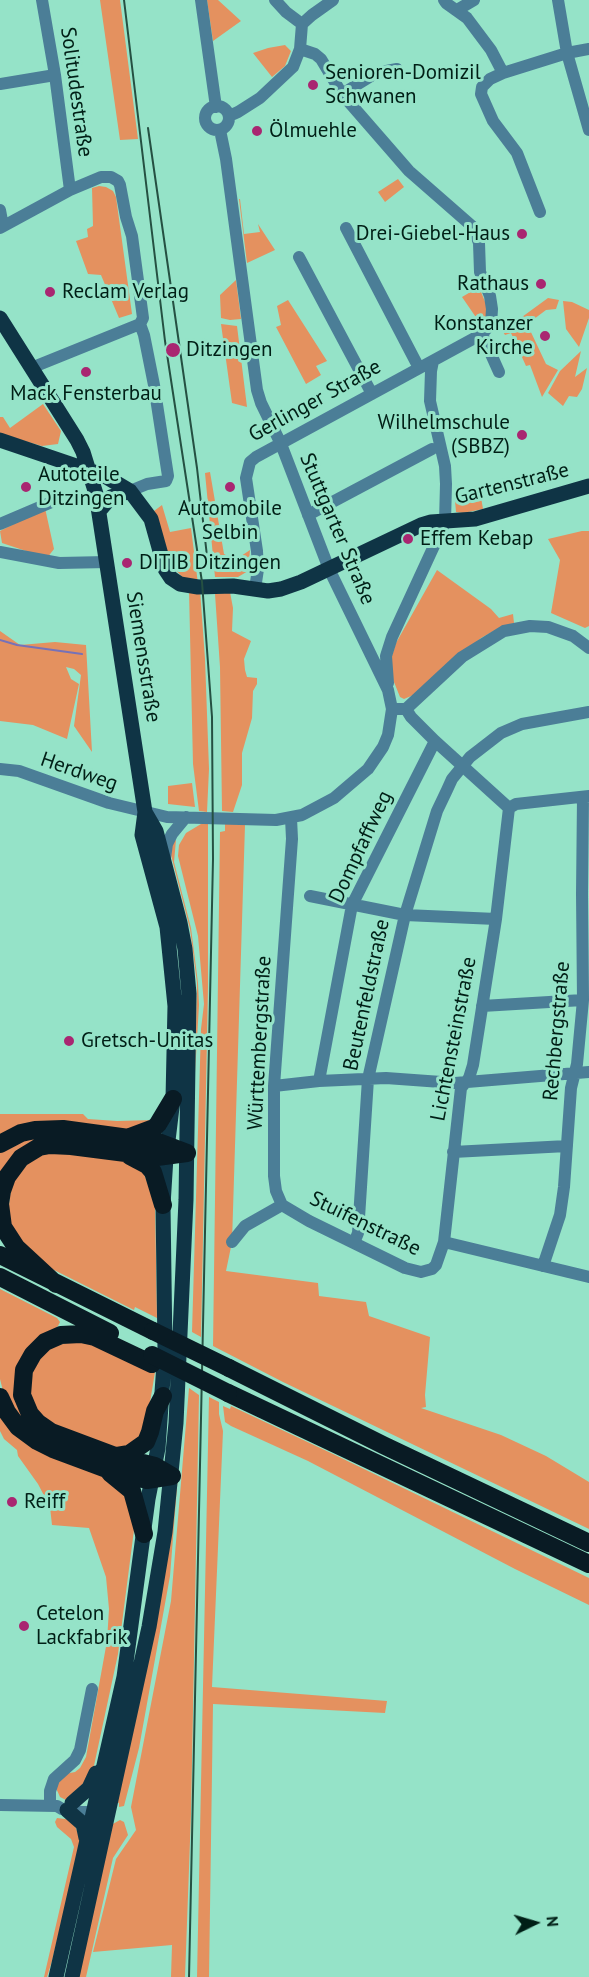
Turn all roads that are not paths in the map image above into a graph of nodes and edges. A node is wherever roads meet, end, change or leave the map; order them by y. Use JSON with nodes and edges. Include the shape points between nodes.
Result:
{"nodes":[{"id":1,"x":42,"y":0,"type":"edge"},
{"id":2,"x":201,"y":0,"type":"edge"},
{"id":3,"x":275,"y":0,"type":"edge"},
{"id":4,"x":333,"y":0,"type":"edge"},
{"id":5,"x":444,"y":0,"type":"edge"},
{"id":6,"x":474,"y":0,"type":"edge"},
{"id":7,"x":558,"y":0,"type":"edge"},
{"id":8,"x":456,"y":10,"type":"junction"},
{"id":9,"x":302,"y":24,"type":"junction"},
{"id":10,"x":300,"y":49,"type":"junction"},
{"id":11,"x":589,"y":49,"type":"edge"},
{"id":12,"x":567,"y":52,"type":"junction"},
{"id":13,"x":397,"y":69,"type":"dead end"},
{"id":14,"x":503,"y":73,"type":"junction"},
{"id":15,"x":55,"y":75,"type":"junction"},
{"id":16,"x":0,"y":84,"type":"edge"},
{"id":17,"x":342,"y":94,"type":"junction"},
{"id":18,"x":216,"y":107,"type":"junction"},
{"id":19,"x":229,"y":116,"type":"junction"},
{"id":20,"x":220,"y":130,"type":"junction"},
{"id":21,"x":589,"y":130,"type":"edge"},
{"id":22,"x":70,"y":190,"type":"junction"},
{"id":23,"x":0,"y":210,"type":"edge"},
{"id":24,"x":540,"y":212,"type":"dead end"},
{"id":25,"x":2,"y":227,"type":"edge"},
{"id":26,"x":346,"y":228,"type":"dead end"},
{"id":27,"x":299,"y":258,"type":"dead end"},
{"id":28,"x":0,"y":318,"type":"edge"},
{"id":29,"x":140,"y":324,"type":"junction"},
{"id":30,"x":482,"y":334,"type":"junction"},
{"id":31,"x":433,"y":361,"type":"junction"},
{"id":32,"x":31,"y":368,"type":"junction"},
{"id":33,"x":419,"y":368,"type":"junction"},
{"id":34,"x":499,"y":372,"type":"dead end"},
{"id":35,"x":372,"y":394,"type":"junction"},
{"id":36,"x":68,"y":425,"type":"junction"},
{"id":37,"x":0,"y":440,"type":"edge"},
{"id":38,"x":281,"y":444,"type":"junction"},
{"id":39,"x":432,"y":449,"type":"dead end"},
{"id":40,"x":52,"y":456,"type":"junction"},
{"id":41,"x":89,"y":470,"type":"junction"},
{"id":42,"x":589,"y":486,"type":"edge"},
{"id":43,"x":130,"y":491,"type":"junction"},
{"id":44,"x":54,"y":501,"type":"dead end"},
{"id":45,"x":99,"y":511,"type":"junction"},
{"id":46,"x":308,"y":515,"type":"junction"},
{"id":47,"x":445,"y":522,"type":"junction"},
{"id":48,"x":0,"y":524,"type":"edge"},
{"id":49,"x":0,"y":552,"type":"edge"},
{"id":50,"x":107,"y":562,"type":"junction"},
{"id":51,"x":329,"y":569,"type":"junction"},
{"id":52,"x":255,"y":589,"type":"junction"},
{"id":53,"x":392,"y":637,"type":"junction"},
{"id":54,"x":589,"y":648,"type":"edge"},
{"id":55,"x":373,"y":660,"type":"junction"},
{"id":56,"x":388,"y":690,"type":"junction"},
{"id":57,"x":406,"y":709,"type":"junction"},
{"id":58,"x":392,"y":710,"type":"junction"},
{"id":59,"x":589,"y":712,"type":"edge"},
{"id":60,"x":435,"y":741,"type":"junction"},
{"id":61,"x":462,"y":766,"type":"junction"},
{"id":62,"x":0,"y":769,"type":"edge"},
{"id":63,"x":586,"y":796,"type":"edge"},
{"id":64,"x":509,"y":808,"type":"junction"},
{"id":65,"x":146,"y":812,"type":"junction"},
{"id":66,"x":186,"y":817,"type":"junction"},
{"id":67,"x":291,"y":818,"type":"junction"},
{"id":68,"x":164,"y":862,"type":"junction"},
{"id":69,"x":310,"y":896,"type":"dead end"},
{"id":70,"x":352,"y":904,"type":"junction"},
{"id":71,"x":405,"y":915,"type":"junction"},
{"id":72,"x":496,"y":920,"type":"junction"},
{"id":73,"x":174,"y":984,"type":"junction"},
{"id":74,"x":189,"y":994,"type":"junction"},
{"id":75,"x":584,"y":1000,"type":"junction"},
{"id":76,"x":482,"y":1006,"type":"junction"},
{"id":77,"x":589,"y":1072,"type":"edge"},
{"id":78,"x":574,"y":1074,"type":"junction"},
{"id":79,"x":368,"y":1079,"type":"junction"},
{"id":80,"x":319,"y":1081,"type":"junction"},
{"id":81,"x":465,"y":1083,"type":"junction"},
{"id":82,"x":274,"y":1086,"type":"junction"},
{"id":83,"x":174,"y":1099,"type":"junction"},
{"id":84,"x":0,"y":1144,"type":"edge"},
{"id":85,"x":122,"y":1145,"type":"junction"},
{"id":86,"x":567,"y":1146,"type":"junction"},
{"id":87,"x":167,"y":1151,"type":"junction"},
{"id":88,"x":453,"y":1152,"type":"junction"},
{"id":89,"x":186,"y":1153,"type":"junction"},
{"id":90,"x":163,"y":1205,"type":"junction"},
{"id":91,"x":282,"y":1205,"type":"junction"},
{"id":92,"x":232,"y":1242,"type":"dead end"},
{"id":93,"x":354,"y":1242,"type":"junction"},
{"id":94,"x":444,"y":1242,"type":"junction"},
{"id":95,"x":0,"y":1255,"type":"edge"},
{"id":96,"x":543,"y":1266,"type":"junction"},
{"id":97,"x":432,"y":1269,"type":"joint"},
{"id":98,"x":0,"y":1276,"type":"edge"},
{"id":99,"x":589,"y":1277,"type":"edge"},
{"id":100,"x":56,"y":1284,"type":"junction"},
{"id":101,"x":152,"y":1359,"type":"junction"},
{"id":102,"x":163,"y":1396,"type":"junction"},
{"id":103,"x":0,"y":1397,"type":"edge"},
{"id":104,"x":109,"y":1462,"type":"junction"},
{"id":105,"x":153,"y":1473,"type":"junction"},
{"id":106,"x":172,"y":1476,"type":"junction"},
{"id":107,"x":144,"y":1534,"type":"junction"},
{"id":108,"x":589,"y":1543,"type":"edge"},
{"id":109,"x":589,"y":1563,"type":"edge"},
{"id":110,"x":92,"y":1689,"type":"dead end"},
{"id":111,"x":103,"y":1767,"type":"junction"},
{"id":112,"x":0,"y":1805,"type":"edge"},
{"id":113,"x":62,"y":1806,"type":"junction"},
{"id":114,"x":101,"y":1812,"type":"junction"},
{"id":115,"x":86,"y":1842,"type":"junction"},
{"id":116,"x":56,"y":1977,"type":"edge"},
{"id":117,"x":72,"y":1977,"type":"edge"}],
"edges":[{"from":1,"to":15,"type":"street","name":"Solitudestraße"},
{"from":2,"to":18,"type":"street"},
{"from":3,"to":9,"type":"street"},
{"from":4,"to":9,"type":"street"},
{"from":5,"to":8,"type":"street"},
{"from":6,"to":8,"type":"street"},
{"from":7,"to":12,"type":"street"},
{"from":8,"to":14,"type":"street","via":[[467,18],[491,50]]},
{"from":9,"to":10,"type":"street"},
{"from":10,"to":17,"type":"street","via":[[321,59]]},
{"from":10,"to":19,"type":"street","via":[[285,77]]},
{"from":11,"to":12,"type":"street"},
{"from":12,"to":14,"type":"street"},
{"from":12,"to":21,"type":"street"},
{"from":13,"to":17,"type":"street","via":[[376,74]]},
{"from":14,"to":24,"type":"street","via":[[485,82],[481,94],[492,121],[517,153]]},
{"from":15,"to":16,"type":"street"},
{"from":15,"to":22,"type":"street","name":"Solitudestraße"},
{"from":17,"to":30,"type":"street","via":[[409,171],[473,227],[479,243],[480,272],[492,309],[491,324]]},
{"from":18,"to":19,"type":"street"},
{"from":18,"to":20,"type":"street","via":[[208,111],[206,120],[212,129]]},
{"from":19,"to":20,"type":"street","via":[[228,124]]},
{"from":20,"to":38,"type":"street","name":"Stuttgarter Straße","via":[[257,390]]},
{"from":22,"to":25,"type":"street"},
{"from":22,"to":29,"type":"street","via":[[106,176],[115,178],[120,185],[132,236],[143,318]]},
{"from":23,"to":25,"type":"street"},
{"from":26,"to":33,"type":"street"},
{"from":27,"to":35,"type":"street"},
{"from":28,"to":32,"type":"main road","name":"Siemensstraße"},
{"from":29,"to":32,"type":"street"},
{"from":29,"to":43,"type":"street","via":[[168,479]]},
{"from":30,"to":31,"type":"street","name":"Gerlinger Straße"},
{"from":30,"to":34,"type":"street"},
{"from":31,"to":33,"type":"street","name":"Gerlinger Straße"},
{"from":31,"to":47,"type":"street","via":[[430,401],[445,466]]},
{"from":32,"to":36,"type":"main road","name":"Siemensstraße"},
{"from":33,"to":35,"type":"street","name":"Gerlinger Straße"},
{"from":35,"to":38,"type":"street","name":"Gerlinger Straße"},
{"from":36,"to":40,"type":"main road","via":[[66,445]]},
{"from":36,"to":41,"type":"main road","name":"Siemensstraße"},
{"from":37,"to":40,"type":"main road"},
{"from":38,"to":46,"type":"street","name":"Stuttgarter Straße"},
{"from":38,"to":52,"type":"street","name":"Gerlinger Straße","via":[[253,459],[246,472],[258,560]]},
{"from":39,"to":46,"type":"street"},
{"from":40,"to":41,"type":"main road"},
{"from":41,"to":43,"type":"main road"},
{"from":41,"to":45,"type":"main road","name":"Siemensstraße"},
{"from":42,"to":47,"type":"main road","name":"Gartenstraße","via":[[475,519]]},
{"from":43,"to":45,"type":"main road","via":[[111,497]]},
{"from":43,"to":52,"type":"main road","name":"Gartenstraße","via":[[151,519],[171,578],[187,586]]},
{"from":44,"to":48,"type":"street"},
{"from":45,"to":50,"type":"main road","name":"Siemensstraße"},
{"from":46,"to":51,"type":"street","name":"Stuttgarter Straße"},
{"from":47,"to":51,"type":"main road","name":"Gartenstraße","via":[[430,522],[407,530]]},
{"from":47,"to":53,"type":"street"},
{"from":49,"to":50,"type":"street","via":[[59,563]]},
{"from":50,"to":65,"type":"main road","name":"Siemensstraße"},
{"from":51,"to":52,"type":"main road","name":"Gartenstraße","via":[[281,589]]},
{"from":51,"to":55,"type":"street","name":"Stuttgarter Straße"},
{"from":53,"to":55,"type":"street"},
{"from":53,"to":56,"type":"street","via":[[386,656]]},
{"from":54,"to":57,"type":"street","via":[[573,636],[548,627],[504,631],[462,657]]},
{"from":55,"to":56,"type":"street","name":"Stuttgarter Straße"},
{"from":56,"to":58,"type":"street"},
{"from":57,"to":58,"type":"street"},
{"from":57,"to":60,"type":"street"},
{"from":58,"to":67,"type":"street","via":[[388,735],[368,769],[334,798]]},
{"from":59,"to":61,"type":"street","name":"Beutenfeldstraße","via":[[522,724],[491,739]]},
{"from":60,"to":61,"type":"street"},
{"from":60,"to":70,"type":"street","name":"Dompfaffweg"},
{"from":61,"to":64,"type":"street"},
{"from":61,"to":71,"type":"street","name":"Beutenfeldstraße","via":[[437,811]]},
{"from":62,"to":65,"type":"street","name":"Herdweg","via":[[19,771]]},
{"from":63,"to":64,"type":"street"},
{"from":63,"to":75,"type":"street","name":"Rechbergstraße","via":[[582,894]]},
{"from":64,"to":72,"type":"street","name":"Lichtensteinstraße"},
{"from":65,"to":66,"type":"street","name":"Herdweg"},
{"from":65,"to":68,"type":"main road"},
{"from":65,"to":73,"type":"main road","via":[[142,835],[164,913]]},
{"from":66,"to":67,"type":"street","name":"Herdweg"},
{"from":66,"to":68,"type":"street","via":[[167,844]]},
{"from":67,"to":82,"type":"street","name":"Württembergstraße"},
{"from":68,"to":74,"type":"main road","via":[[183,940]]},
{"from":69,"to":70,"type":"street"},
{"from":70,"to":71,"type":"street"},
{"from":70,"to":80,"type":"street","name":"Dompfaffweg"},
{"from":71,"to":72,"type":"street"},
{"from":71,"to":79,"type":"street","name":"Beutenfeldstraße"},
{"from":72,"to":76,"type":"street","name":"Lichtensteinstraße"},
{"from":73,"to":74,"type":"main road","via":[[181,993]]},
{"from":73,"to":83,"type":"main road"},
{"from":74,"to":89,"type":"main road"},
{"from":75,"to":76,"type":"street"},
{"from":75,"to":78,"type":"street","name":"Rechbergstraße"},
{"from":76,"to":81,"type":"street","name":"Lichtensteinstraße","via":[[473,1065]]},
{"from":77,"to":78,"type":"street"},
{"from":78,"to":81,"type":"street"},
{"from":78,"to":86,"type":"street","name":"Rechbergstraße"},
{"from":79,"to":80,"type":"street"},
{"from":79,"to":81,"type":"street"},
{"from":79,"to":93,"type":"street","name":"Beutenfeldstraße","via":[[358,1233]]},
{"from":80,"to":82,"type":"street"},
{"from":81,"to":88,"type":"street","name":"Lichtensteinstraße","via":[[461,1088]]},
{"from":82,"to":91,"type":"street","name":"Württembergstraße","via":[[274,1176]]},
{"from":83,"to":85,"type":"highway","via":[[154,1128]]},
{"from":83,"to":87,"type":"main road"},
{"from":84,"to":85,"type":"highway","via":[[21,1133],[63,1129]]},
{"from":85,"to":87,"type":"highway"},
{"from":85,"to":90,"type":"highway","via":[[153,1172]]},
{"from":85,"to":100,"type":"highway","via":[[39,1147],[21,1158],[7,1177],[1,1216],[8,1238]]},
{"from":86,"to":88,"type":"street"},
{"from":86,"to":96,"type":"street","name":"Rechbergstraße","via":[[560,1215]]},
{"from":87,"to":89,"type":"highway"},
{"from":87,"to":90,"type":"main road"},
{"from":88,"to":94,"type":"street","name":"Lichtensteinstraße"},
{"from":89,"to":106,"type":"main road"},
{"from":90,"to":102,"type":"main road"},
{"from":91,"to":92,"type":"street","via":[[244,1226]]},
{"from":91,"to":93,"type":"street","name":"Stuifenstraße"},
{"from":93,"to":97,"type":"street","name":"Stuifenstraße","via":[[405,1268],[421,1272]]},
{"from":94,"to":96,"type":"street"},
{"from":94,"to":97,"type":"street","name":"Lichtensteinstraße"},
{"from":95,"to":100,"type":"highway"},
{"from":96,"to":99,"type":"street"},
{"from":98,"to":101,"type":"highway"},
{"from":100,"to":108,"type":"highway","bridge":true},
{"from":101,"to":104,"type":"highway","via":[[95,1337],[74,1334],[45,1342],[26,1364],[22,1395],[30,1414],[38,1423]]},
{"from":101,"to":109,"type":"highway","bridge":true},
{"from":102,"to":104,"type":"highway","via":[[154,1411],[146,1442]]},
{"from":102,"to":105,"type":"main road"},
{"from":103,"to":104,"type":"highway","via":[[24,1433],[53,1449]]},
{"from":104,"to":105,"type":"highway"},
{"from":104,"to":107,"type":"highway","via":[[132,1491]]},
{"from":105,"to":106,"type":"highway"},
{"from":105,"to":107,"type":"main road"},
{"from":106,"to":114,"type":"main road","via":[[149,1627]]},
{"from":107,"to":111,"type":"main road","via":[[127,1657]]},
{"from":110,"to":113,"type":"street","via":[[80,1750],[54,1779],[50,1791]]},
{"from":111,"to":113,"type":"main road","via":[[89,1788]]},
{"from":111,"to":114,"type":"main road"},
{"from":112,"to":113,"type":"street"},
{"from":113,"to":114,"type":"street"},
{"from":113,"to":115,"type":"main road","via":[[83,1824]]},
{"from":114,"to":115,"type":"main road"},
{"from":114,"to":117,"type":"main road"},
{"from":115,"to":116,"type":"main road"}]}
